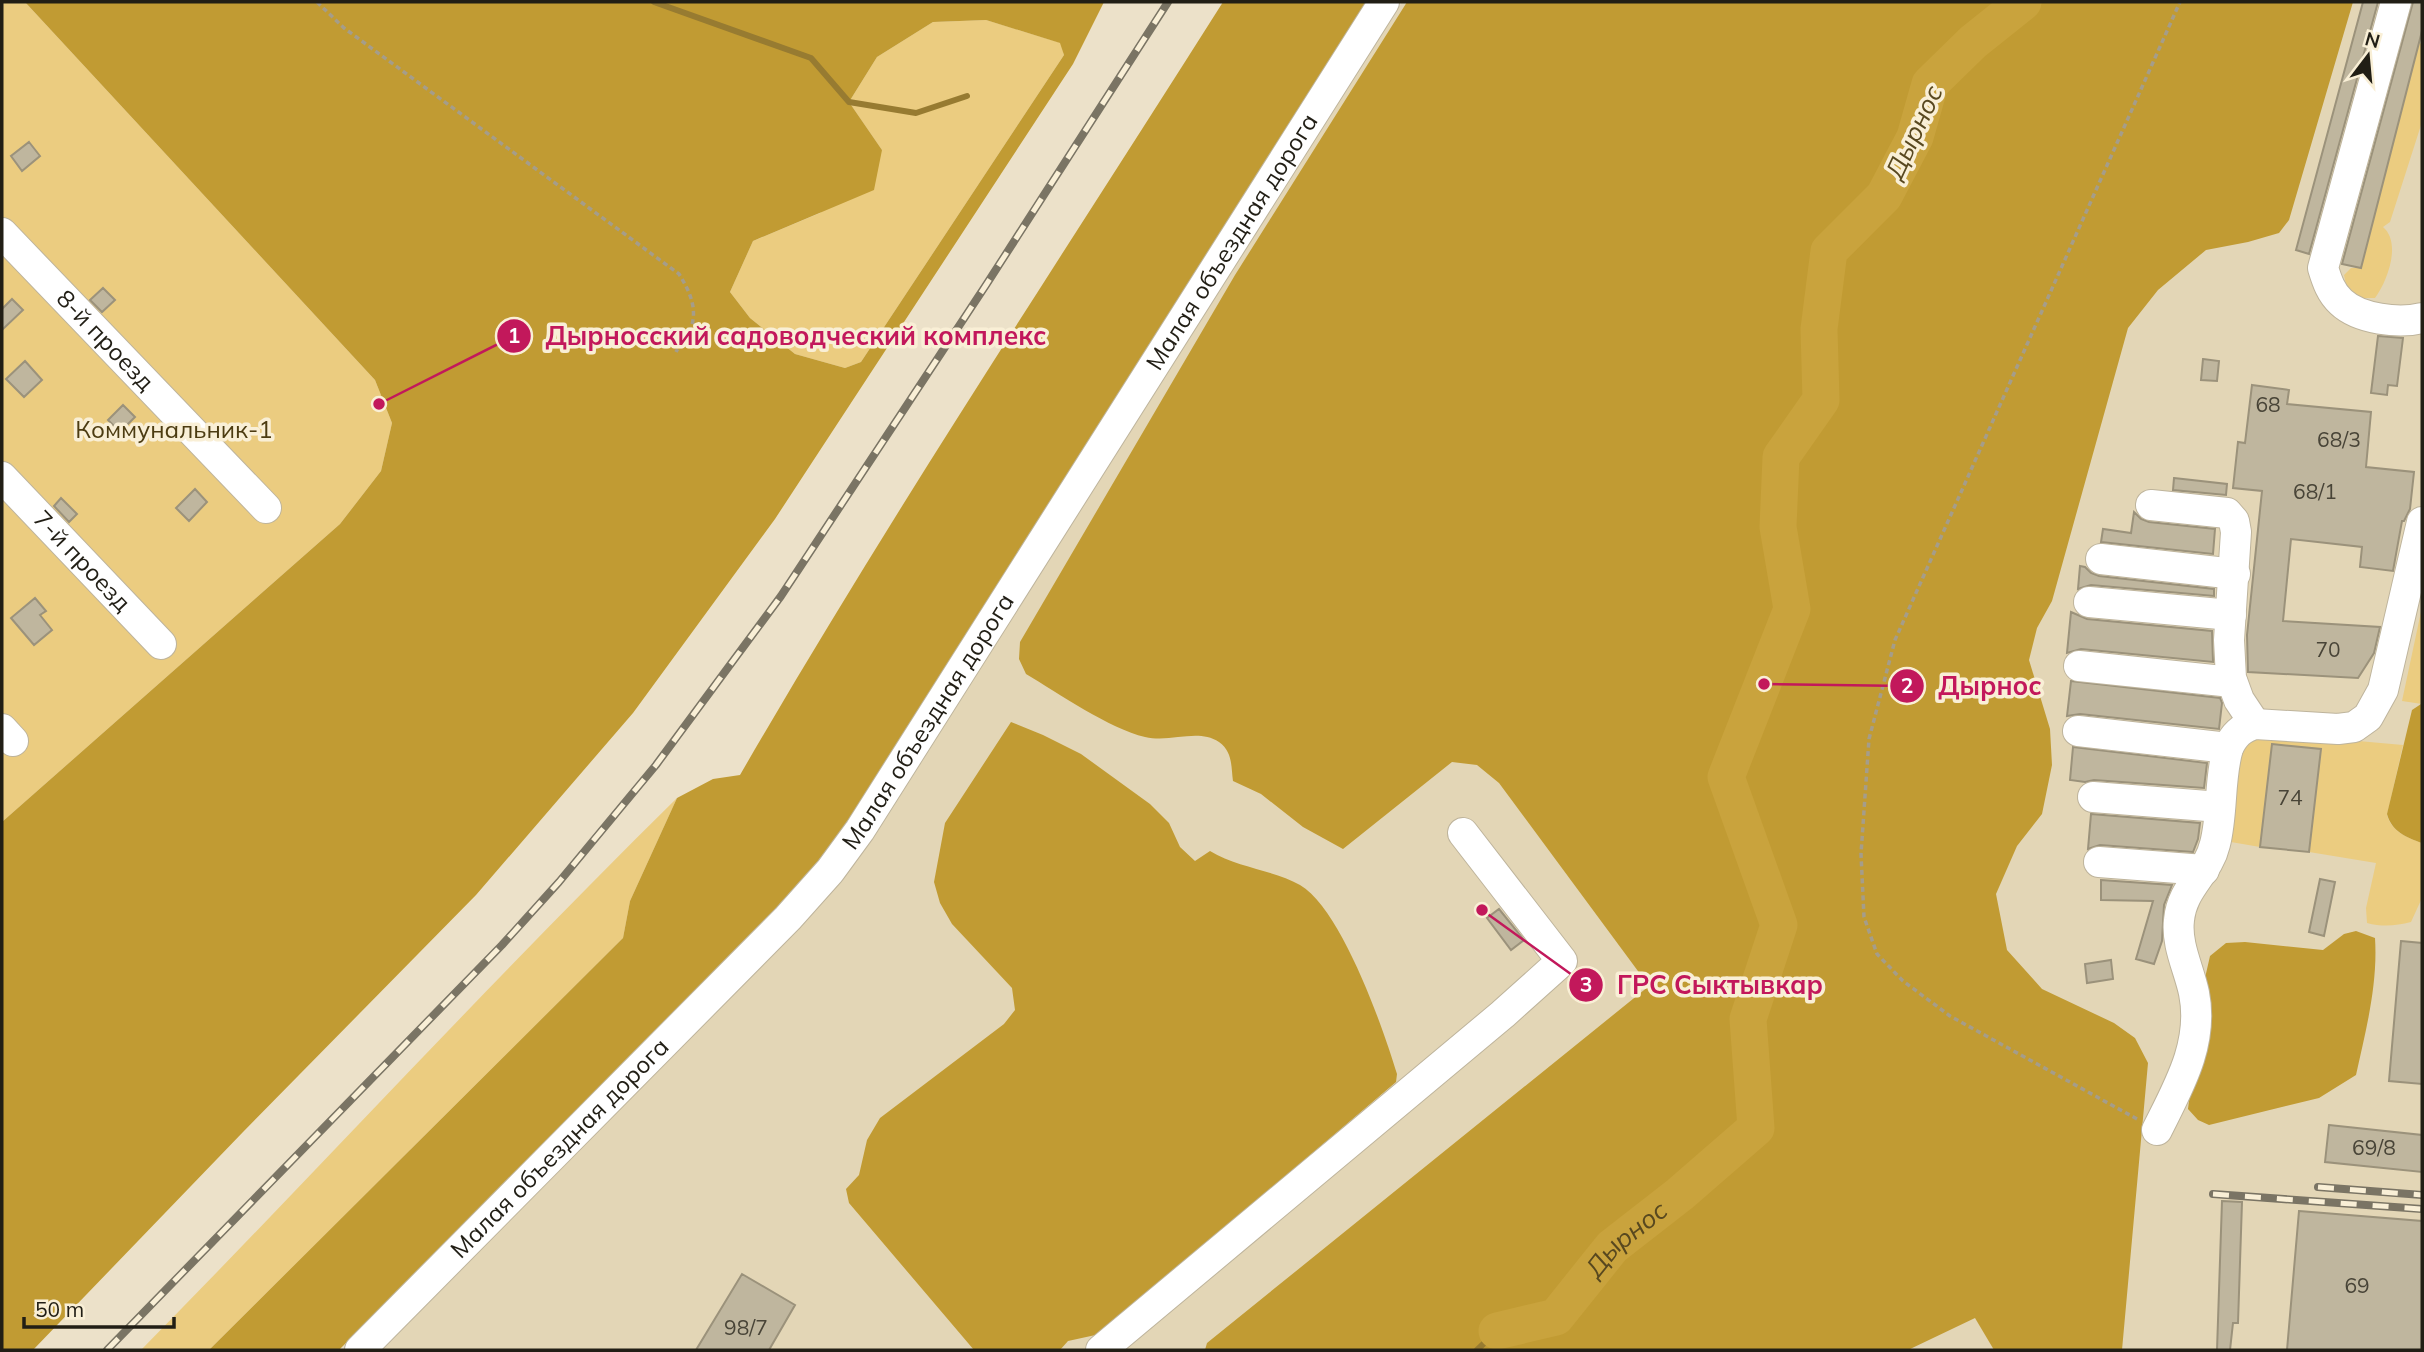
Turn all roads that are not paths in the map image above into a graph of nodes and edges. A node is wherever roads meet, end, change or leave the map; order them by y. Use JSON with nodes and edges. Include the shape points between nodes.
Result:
{"nodes":[{"id":1,"x":1384,"y":2,"type":"edge"},
{"id":2,"x":2396,"y":2,"type":"edge"},
{"id":3,"x":2,"y":233,"type":"edge"},
{"id":4,"x":2422,"y":318,"type":"edge"},
{"id":5,"x":2,"y":477,"type":"edge"},
{"id":6,"x":2151,"y":505,"type":"dead end"},
{"id":7,"x":266,"y":508,"type":"dead end"},
{"id":8,"x":2422,"y":522,"type":"edge"},
{"id":9,"x":2101,"y":559,"type":"dead end"},
{"id":10,"x":2235,"y":574,"type":"junction"},
{"id":11,"x":2089,"y":602,"type":"dead end"},
{"id":12,"x":2231,"y":615,"type":"junction"},
{"id":13,"x":161,"y":644,"type":"dead end"},
{"id":14,"x":2079,"y":666,"type":"dead end"},
{"id":15,"x":2232,"y":682,"type":"junction"},
{"id":16,"x":2255,"y":724,"type":"junction"},
{"id":17,"x":2078,"y":732,"type":"dead end"},
{"id":18,"x":2228,"y":748,"type":"junction"},
{"id":19,"x":2093,"y":797,"type":"dead end"},
{"id":20,"x":2220,"y":807,"type":"junction"},
{"id":21,"x":1463,"y":833,"type":"dead end"},
{"id":22,"x":2099,"y":862,"type":"dead end"},
{"id":23,"x":2204,"y":870,"type":"junction"},
{"id":24,"x":2157,"y":1130,"type":"road end"},
{"id":25,"x":360,"y":1350,"type":"edge"},
{"id":26,"x":1101,"y":1350,"type":"edge"}],
"edges":[{"from":1,"to":25,"type":"street","name":"Малая объездная дорога","via":[[830,871]]},
{"from":2,"to":4,"type":"street","via":[[2323,268],[2329,287],[2356,312],[2412,321]]},
{"from":3,"to":7,"type":"street","name":"8-й проезд"},
{"from":5,"to":13,"type":"street","name":"7-й проезд"},
{"from":6,"to":10,"type":"street","via":[[2227,513],[2236,533]]},
{"from":8,"to":16,"type":"street","via":[[2383,690],[2368,717],[2354,727],[2338,729]]},
{"from":9,"to":10,"type":"street"},
{"from":10,"to":12,"type":"street"},
{"from":11,"to":12,"type":"street"},
{"from":12,"to":15,"type":"street"},
{"from":14,"to":15,"type":"street"},
{"from":15,"to":16,"type":"street"},
{"from":16,"to":18,"type":"street","via":[[2243,728]]},
{"from":17,"to":18,"type":"street"},
{"from":18,"to":20,"type":"street"},
{"from":19,"to":20,"type":"street"},
{"from":20,"to":23,"type":"street","via":[[2215,844]]},
{"from":21,"to":26,"type":"street","via":[[1562,961]]},
{"from":22,"to":23,"type":"street"},
{"from":23,"to":24,"type":"street","via":[[2184,897],[2179,920],[2196,1032],[2187,1069]]}]}
